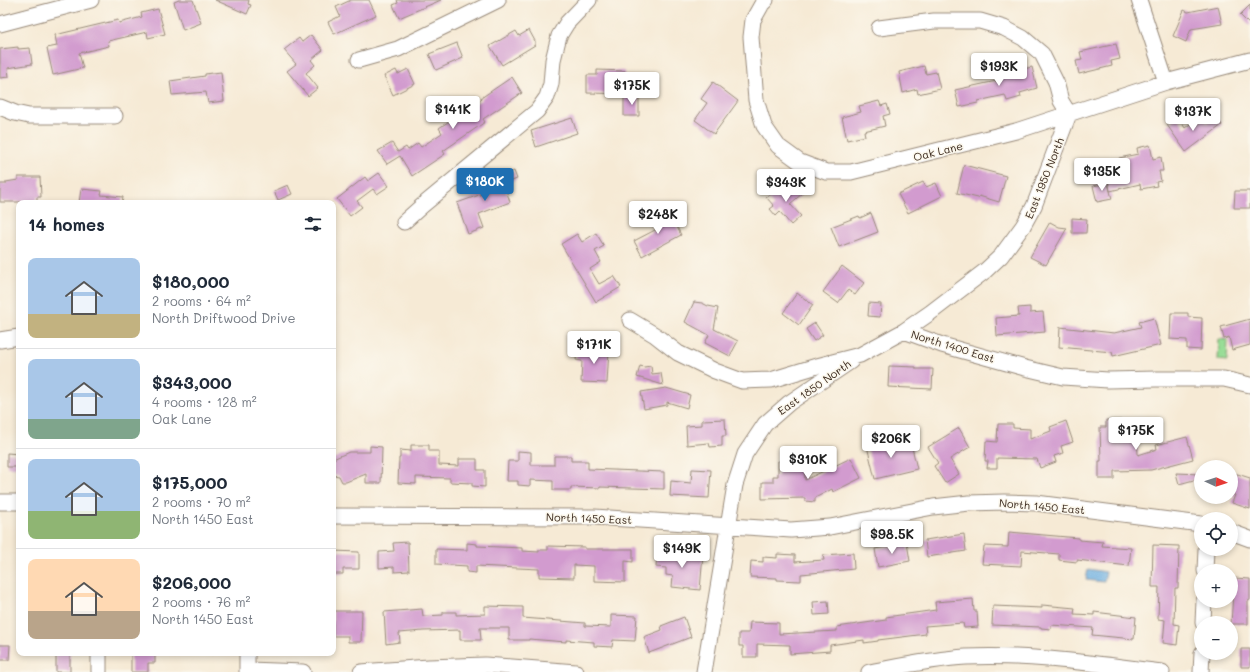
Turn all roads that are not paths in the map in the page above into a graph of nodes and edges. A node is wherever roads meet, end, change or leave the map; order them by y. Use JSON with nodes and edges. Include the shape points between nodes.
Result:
{"nodes":[{"id":1,"x":91,"y":0,"type":"edge"},
{"id":2,"x":498,"y":0,"type":"edge"},
{"id":3,"x":589,"y":0,"type":"edge"},
{"id":4,"x":766,"y":0,"type":"edge"},
{"id":5,"x":1139,"y":0,"type":"edge"},
{"id":6,"x":0,"y":24,"type":"edge"},
{"id":7,"x":879,"y":28,"type":"dead end"},
{"id":8,"x":359,"y":60,"type":"dead end"},
{"id":9,"x":1250,"y":60,"type":"edge"},
{"id":10,"x":1166,"y":82,"type":"junction"},
{"id":11,"x":0,"y":107,"type":"edge"},
{"id":12,"x":1069,"y":114,"type":"junction"},
{"id":13,"x":115,"y":116,"type":"dead end"},
{"id":14,"x":404,"y":222,"type":"dead end"},
{"id":15,"x":630,"y":320,"type":"dead end"},
{"id":16,"x":904,"y":331,"type":"junction"},
{"id":17,"x":16,"y":337,"type":"edge"},
{"id":18,"x":0,"y":340,"type":"edge"},
{"id":19,"x":860,"y":355,"type":"junction"},
{"id":20,"x":1250,"y":385,"type":"edge"},
{"id":21,"x":0,"y":502,"type":"edge"},
{"id":22,"x":16,"y":502,"type":"edge"},
{"id":23,"x":336,"y":516,"type":"edge"},
{"id":24,"x":1194,"y":523,"type":"edge"},
{"id":25,"x":728,"y":526,"type":"junction"},
{"id":26,"x":1238,"y":535,"type":"edge"},
{"id":27,"x":1250,"y":539,"type":"edge"},
{"id":28,"x":99,"y":656,"type":"edge"},
{"id":29,"x":247,"y":656,"type":"edge"},
{"id":30,"x":1202,"y":660,"type":"edge"},
{"id":31,"x":931,"y":666,"type":"edge"},
{"id":32,"x":247,"y":671,"type":"edge"},
{"id":33,"x":99,"y":672,"type":"edge"},
{"id":34,"x":303,"y":672,"type":"edge"},
{"id":35,"x":361,"y":672,"type":"edge"},
{"id":36,"x":576,"y":672,"type":"edge"},
{"id":37,"x":704,"y":672,"type":"edge"},
{"id":38,"x":870,"y":672,"type":"edge"},
{"id":39,"x":1156,"y":672,"type":"edge"},
{"id":40,"x":1201,"y":672,"type":"edge"}],
"edges":[{"from":1,"to":6,"type":"street"},
{"from":2,"to":8,"type":"street","via":[[398,49]]},
{"from":3,"to":14,"type":"street","via":[[567,23],[559,36],[548,97],[537,111]]},
{"from":4,"to":12,"type":"street","name":"Oak Lane","via":[[753,20],[751,37],[756,100],[764,126],[778,146],[800,162],[826,172],[851,172],[1016,131]]},
{"from":5,"to":10,"type":"street"},
{"from":7,"to":12,"type":"street","via":[[934,21],[980,21],[1004,28],[1023,38],[1042,54]]},
{"from":9,"to":10,"type":"street","name":"Oak Lane"},
{"from":10,"to":12,"type":"street","name":"Oak Lane"},
{"from":11,"to":13,"type":"street","via":[[30,116]]},
{"from":12,"to":16,"type":"street","name":"East 1950 North","via":[[1034,206],[1012,242],[985,271]]},
{"from":15,"to":19,"type":"street","name":"North 1400 East","via":[[678,353],[742,381],[771,380]]},
{"from":16,"to":19,"type":"street","name":"North 1400 East"},
{"from":16,"to":20,"type":"street","name":"North 1400 East","via":[[1063,377],[1108,380],[1224,379]]},
{"from":17,"to":18,"type":"street"},
{"from":19,"to":25,"type":"street","name":"East 1850 North","via":[[789,403],[765,424],[745,454],[735,485]]},
{"from":21,"to":22,"type":"street"},
{"from":23,"to":25,"type":"street","name":"North 1450 East","via":[[594,517]]},
{"from":24,"to":25,"type":"street","name":"North 1450 East","via":[[1036,503],[1004,502],[933,507],[830,527],[790,530]]},
{"from":25,"to":37,"type":"street","name":"East 1850 North"},
{"from":26,"to":27,"type":"street"},
{"from":28,"to":33,"type":"street"},
{"from":29,"to":32,"type":"street"},
{"from":30,"to":40,"type":"street"},
{"from":31,"to":38,"type":"street"},
{"from":31,"to":39,"type":"street","via":[[966,657],[1027,657]]},
{"from":32,"to":34,"type":"street"},
{"from":35,"to":36,"type":"street","via":[[485,665]]}]}
